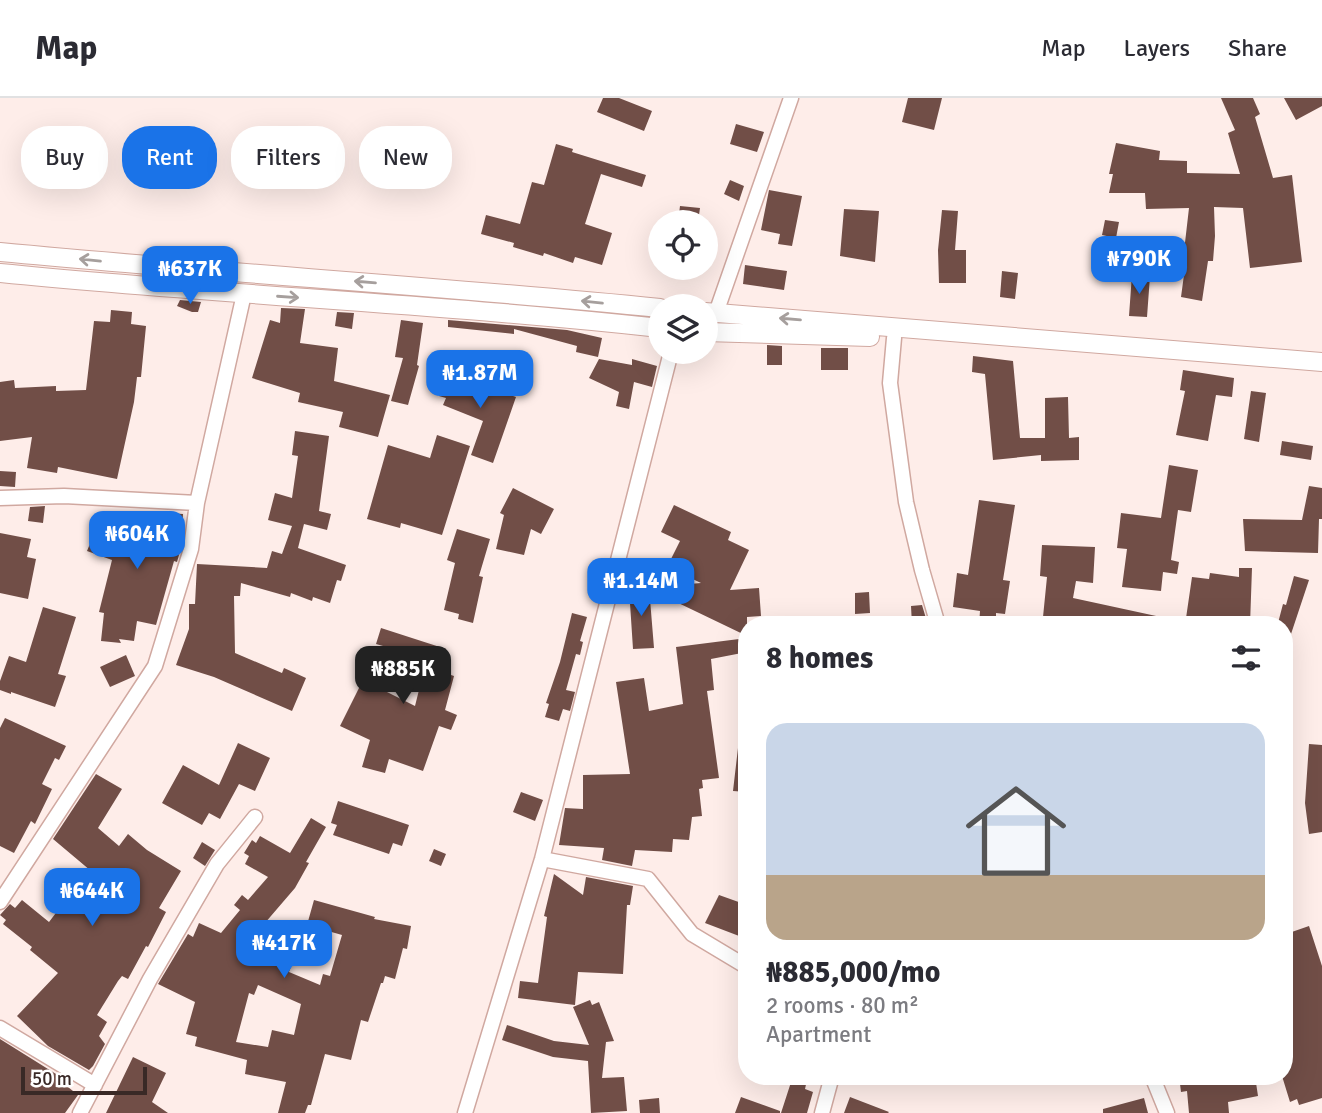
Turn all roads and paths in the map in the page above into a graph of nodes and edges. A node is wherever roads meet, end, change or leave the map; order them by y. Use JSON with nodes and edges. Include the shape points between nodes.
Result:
{"nodes":[{"id":1,"x":792,"y":98,"type":"edge"},
{"id":2,"x":0,"y":252,"type":"edge"},
{"id":3,"x":0,"y":273,"type":"edge"},
{"id":4,"x":244,"y":294,"type":"junction"},
{"id":5,"x":717,"y":294,"type":"edge"},
{"id":6,"x":532,"y":296,"type":"junction"},
{"id":7,"x":648,"y":307,"type":"edge"},
{"id":8,"x":531,"y":314,"type":"junction"},
{"id":9,"x":718,"y":314,"type":"edge"},
{"id":10,"x":648,"y":327,"type":"edge"},
{"id":11,"x":718,"y":332,"type":"edge"},
{"id":12,"x":894,"y":338,"type":"junction"},
{"id":13,"x":1322,"y":362,"type":"edge"},
{"id":14,"x":668,"y":364,"type":"edge"},
{"id":15,"x":1322,"y":374,"type":"edge"},
{"id":16,"x":0,"y":498,"type":"edge"},
{"id":17,"x":197,"y":503,"type":"junction"},
{"id":18,"x":935,"y":616,"type":"edge"},
{"id":19,"x":255,"y":817,"type":"dead end"},
{"id":20,"x":542,"y":859,"type":"junction"},
{"id":21,"x":0,"y":902,"type":"edge"},
{"id":22,"x":738,"y":962,"type":"edge"},
{"id":23,"x":0,"y":1028,"type":"edge"},
{"id":24,"x":95,"y":1085,"type":"junction"},
{"id":25,"x":830,"y":1085,"type":"edge"},
{"id":26,"x":1156,"y":1085,"type":"edge"},
{"id":27,"x":80,"y":1113,"type":"edge"},
{"id":28,"x":465,"y":1113,"type":"edge"},
{"id":29,"x":822,"y":1113,"type":"edge"},
{"id":30,"x":1167,"y":1113,"type":"edge"}],
"edges":[{"from":1,"to":5,"type":"street"},
{"from":6,"to":2,"type":"street","one_way":true},
{"from":3,"to":4,"type":"street"},
{"from":4,"to":8,"type":"street","one_way":true},
{"from":4,"to":17,"type":"street"},
{"from":7,"to":6,"type":"street","one_way":true},
{"from":6,"to":8,"type":"street"},
{"from":8,"to":10,"type":"street"},
{"from":13,"to":9,"type":"street","one_way":true},
{"from":11,"to":12,"type":"street"},
{"from":12,"to":15,"type":"street"},
{"from":12,"to":18,"type":"street","via":[[890,383],[906,502]]},
{"from":14,"to":20,"type":"street"},
{"from":16,"to":17,"type":"street","via":[[64,496]]},
{"from":17,"to":21,"type":"street","via":[[191,549],[155,666]]},
{"from":19,"to":24,"type":"street","via":[[211,876]]},
{"from":20,"to":22,"type":"street","via":[[648,879],[692,934]]},
{"from":20,"to":28,"type":"street"},
{"from":23,"to":24,"type":"street"},
{"from":24,"to":27,"type":"street"},
{"from":25,"to":29,"type":"street"},
{"from":26,"to":30,"type":"street"}]}
